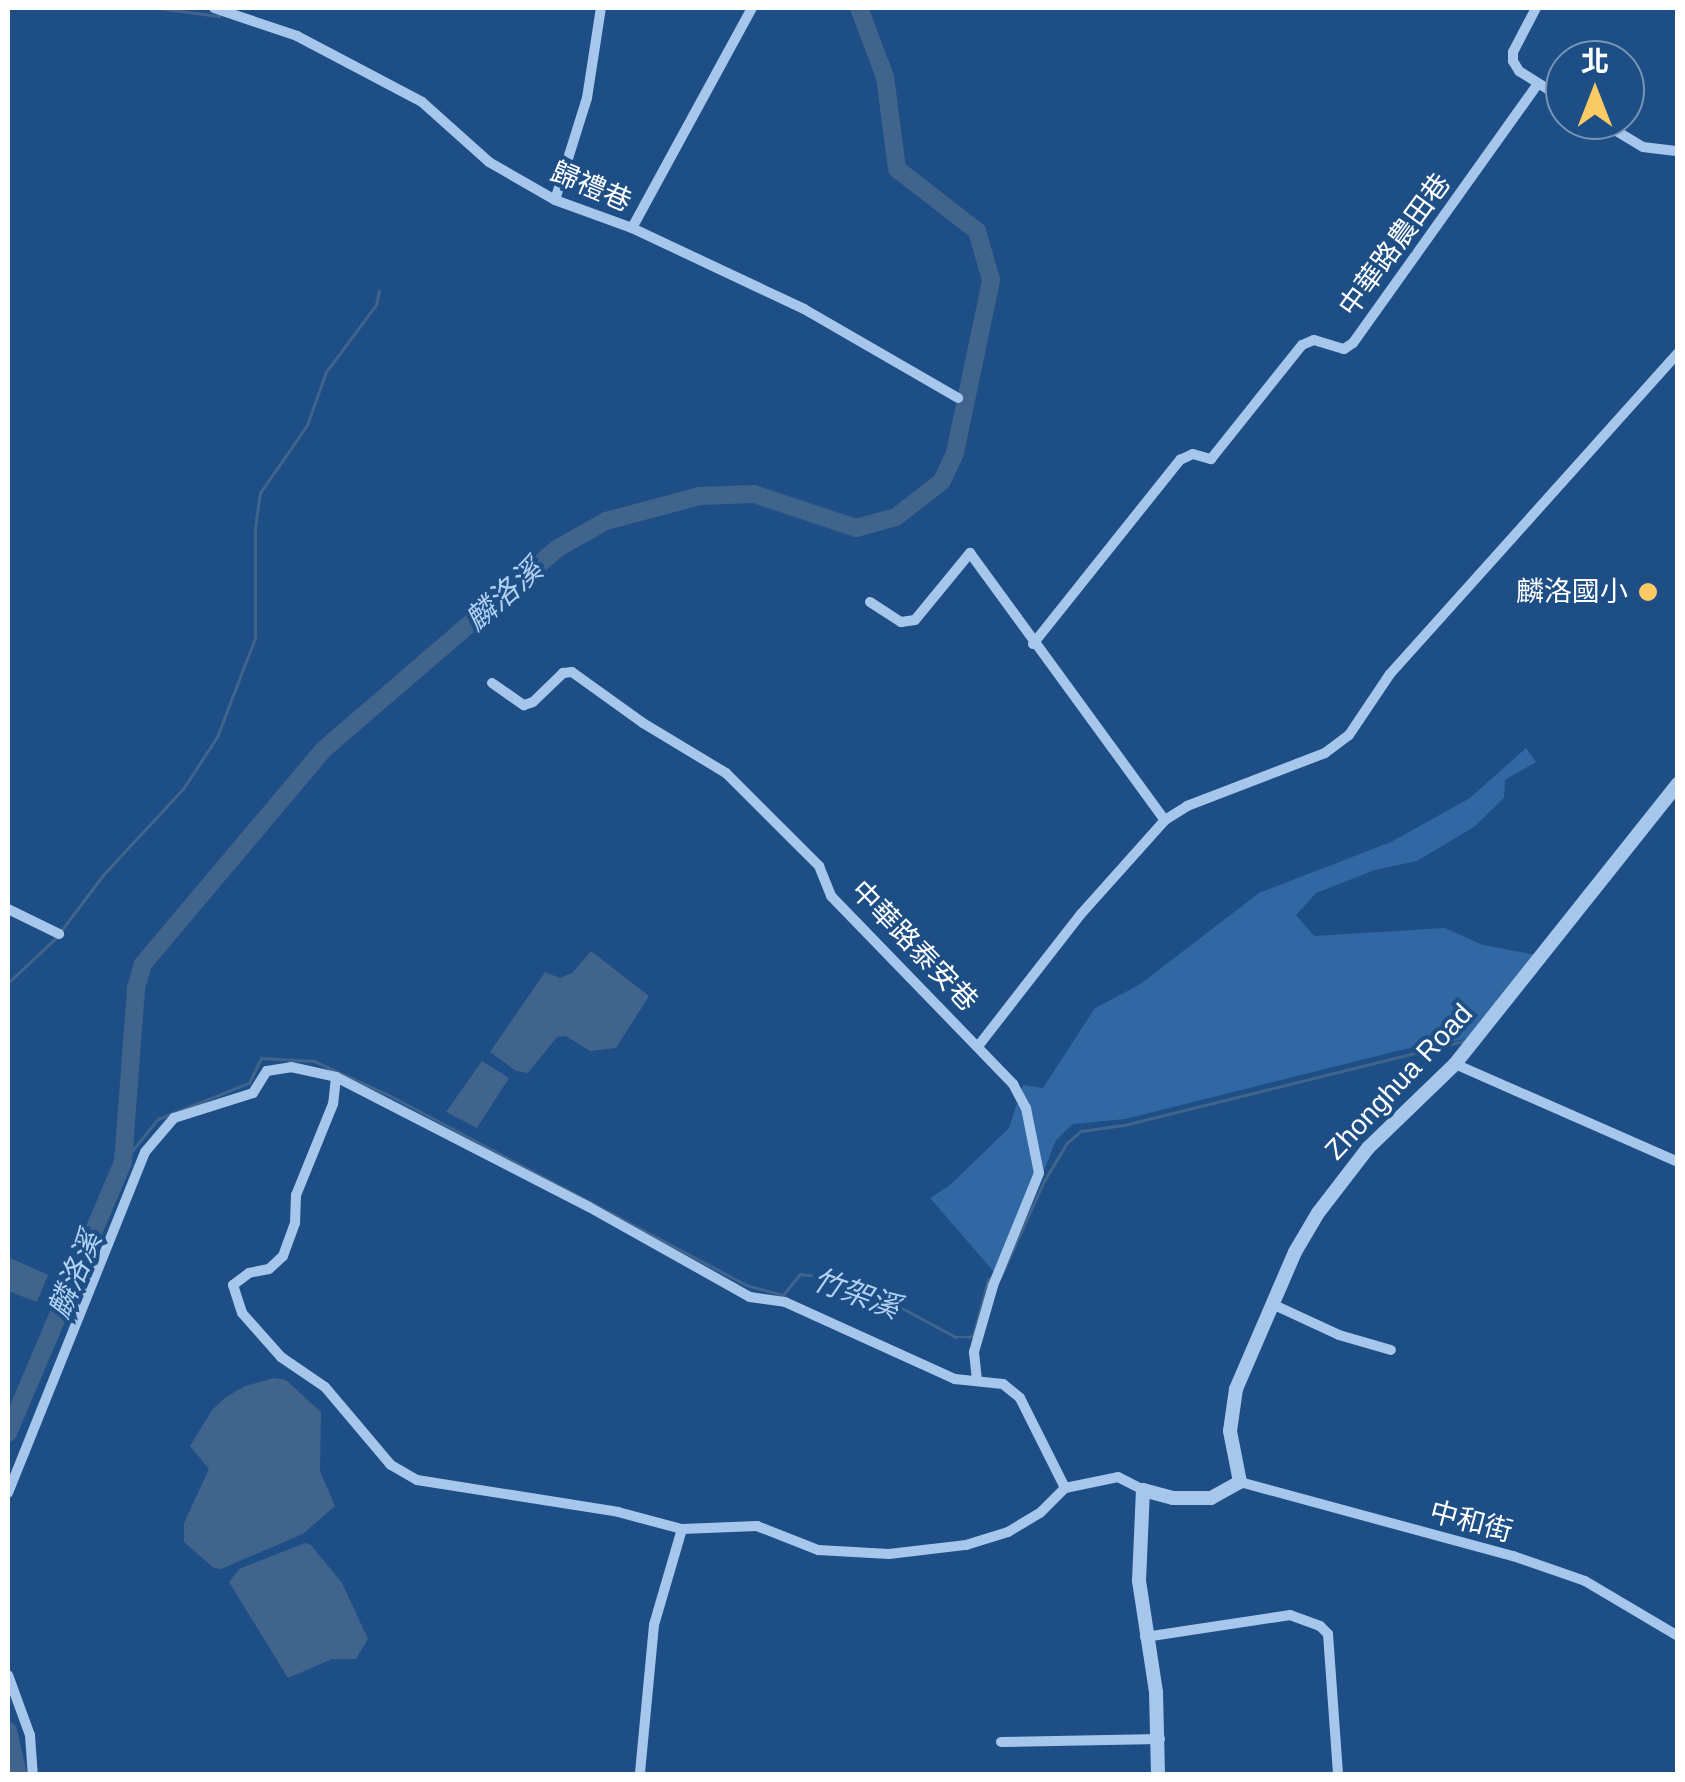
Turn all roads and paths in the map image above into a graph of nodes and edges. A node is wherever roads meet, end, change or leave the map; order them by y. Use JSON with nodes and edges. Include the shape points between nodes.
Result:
{"nodes":[{"id":1,"x":214,"y":8,"type":"edge"},
{"id":2,"x":601,"y":8,"type":"edge"},
{"id":3,"x":752,"y":8,"type":"edge"},
{"id":4,"x":1536,"y":8,"type":"edge"},
{"id":5,"x":1538,"y":84,"type":"junction"},
{"id":6,"x":1545,"y":88,"type":"edge"},
{"id":7,"x":1631,"y":140,"type":"edge"},
{"id":8,"x":1678,"y":151,"type":"edge"},
{"id":9,"x":555,"y":200,"type":"junction"},
{"id":10,"x":632,"y":228,"type":"junction"},
{"id":11,"x":1678,"y":353,"type":"edge"},
{"id":12,"x":958,"y":398,"type":"dead end"},
{"id":13,"x":870,"y":602,"type":"dead end"},
{"id":14,"x":1034,"y":644,"type":"junction"},
{"id":15,"x":492,"y":683,"type":"dead end"},
{"id":16,"x":1678,"y":784,"type":"edge"},
{"id":17,"x":1165,"y":820,"type":"junction"},
{"id":18,"x":8,"y":909,"type":"edge"},
{"id":19,"x":59,"y":934,"type":"dead end"},
{"id":20,"x":980,"y":1045,"type":"junction"},
{"id":21,"x":1455,"y":1064,"type":"junction"},
{"id":22,"x":336,"y":1077,"type":"junction"},
{"id":23,"x":1678,"y":1162,"type":"edge"},
{"id":24,"x":1272,"y":1304,"type":"junction"},
{"id":25,"x":1391,"y":1350,"type":"dead end"},
{"id":26,"x":977,"y":1380,"type":"junction"},
{"id":27,"x":1240,"y":1482,"type":"junction"},
{"id":28,"x":1065,"y":1488,"type":"junction"},
{"id":29,"x":1143,"y":1490,"type":"junction"},
{"id":30,"x":8,"y":1493,"type":"edge"},
{"id":31,"x":682,"y":1529,"type":"junction"},
{"id":32,"x":1678,"y":1636,"type":"edge"},
{"id":33,"x":1144,"y":1637,"type":"junction"},
{"id":34,"x":8,"y":1676,"type":"edge"},
{"id":35,"x":1160,"y":1739,"type":"junction"},
{"id":36,"x":1001,"y":1742,"type":"dead end"},
{"id":37,"x":33,"y":1774,"type":"edge"},
{"id":38,"x":640,"y":1774,"type":"edge"},
{"id":39,"x":1158,"y":1774,"type":"edge"},
{"id":40,"x":1338,"y":1774,"type":"edge"}],
"edges":[{"from":1,"to":9,"type":"street","name":"歸禮巷","via":[[298,36],[422,102],[489,162]]},
{"from":2,"to":9,"type":"street","via":[[586,98]]},
{"from":3,"to":10,"type":"street"},
{"from":4,"to":5,"type":"street","via":[[1513,62]]},
{"from":5,"to":6,"type":"street"},
{"from":5,"to":14,"type":"street","name":"中華路農田巷","via":[[1353,343],[1302,345],[1211,458],[1193,454],[1180,460]]},
{"from":7,"to":8,"type":"street"},
{"from":9,"to":10,"type":"street","name":"歸禮巷"},
{"from":10,"to":12,"type":"street","name":"歸禮巷","via":[[804,309]]},
{"from":11,"to":17,"type":"street","via":[[1390,674],[1349,735],[1325,753]]},
{"from":13,"to":14,"type":"street","via":[[900,622],[914,620],[970,553]]},
{"from":14,"to":17,"type":"street"},
{"from":15,"to":20,"type":"street","name":"中華路泰安巷","via":[[524,705],[563,672],[572,672],[726,773],[818,866],[832,896]]},
{"from":16,"to":21,"type":"street","name":"Zhonghua Road"},
{"from":17,"to":20,"type":"street","via":[[1081,914]]},
{"from":18,"to":19,"type":"street"},
{"from":20,"to":26,"type":"street","name":"中華路泰安巷","via":[[1026,1108],[1040,1166],[974,1352]]},
{"from":21,"to":23,"type":"street"},
{"from":21,"to":24,"type":"street","name":"Zhonghua Road","via":[[1343,1177],[1295,1252]]},
{"from":22,"to":26,"type":"street","via":[[750,1298],[785,1302],[956,1379]]},
{"from":22,"to":30,"type":"street","via":[[291,1067],[266,1071],[253,1093],[174,1118],[146,1152]]},
{"from":22,"to":31,"type":"street","via":[[283,1256],[233,1284],[242,1313],[281,1357],[325,1387],[391,1466],[417,1480],[618,1512]]},
{"from":24,"to":25,"type":"street"},
{"from":24,"to":27,"type":"street","name":"Zhonghua Road","via":[[1232,1406]]},
{"from":26,"to":28,"type":"street","via":[[1002,1384],[1020,1398]]},
{"from":27,"to":29,"type":"street","via":[[1211,1498]]},
{"from":27,"to":32,"type":"street","name":"中和街","via":[[1586,1581]]},
{"from":28,"to":29,"type":"street","via":[[1118,1477]]},
{"from":28,"to":31,"type":"street","via":[[1008,1532],[966,1545],[889,1554],[818,1550],[757,1526]]},
{"from":29,"to":33,"type":"street","via":[[1138,1581]]},
{"from":31,"to":38,"type":"street","via":[[654,1625]]},
{"from":33,"to":35,"type":"street"},
{"from":33,"to":40,"type":"street","via":[[1290,1615],[1320,1626],[1328,1634]]},
{"from":34,"to":37,"type":"street","via":[[30,1735]]},
{"from":35,"to":36,"type":"street"},
{"from":35,"to":39,"type":"street"}]}
